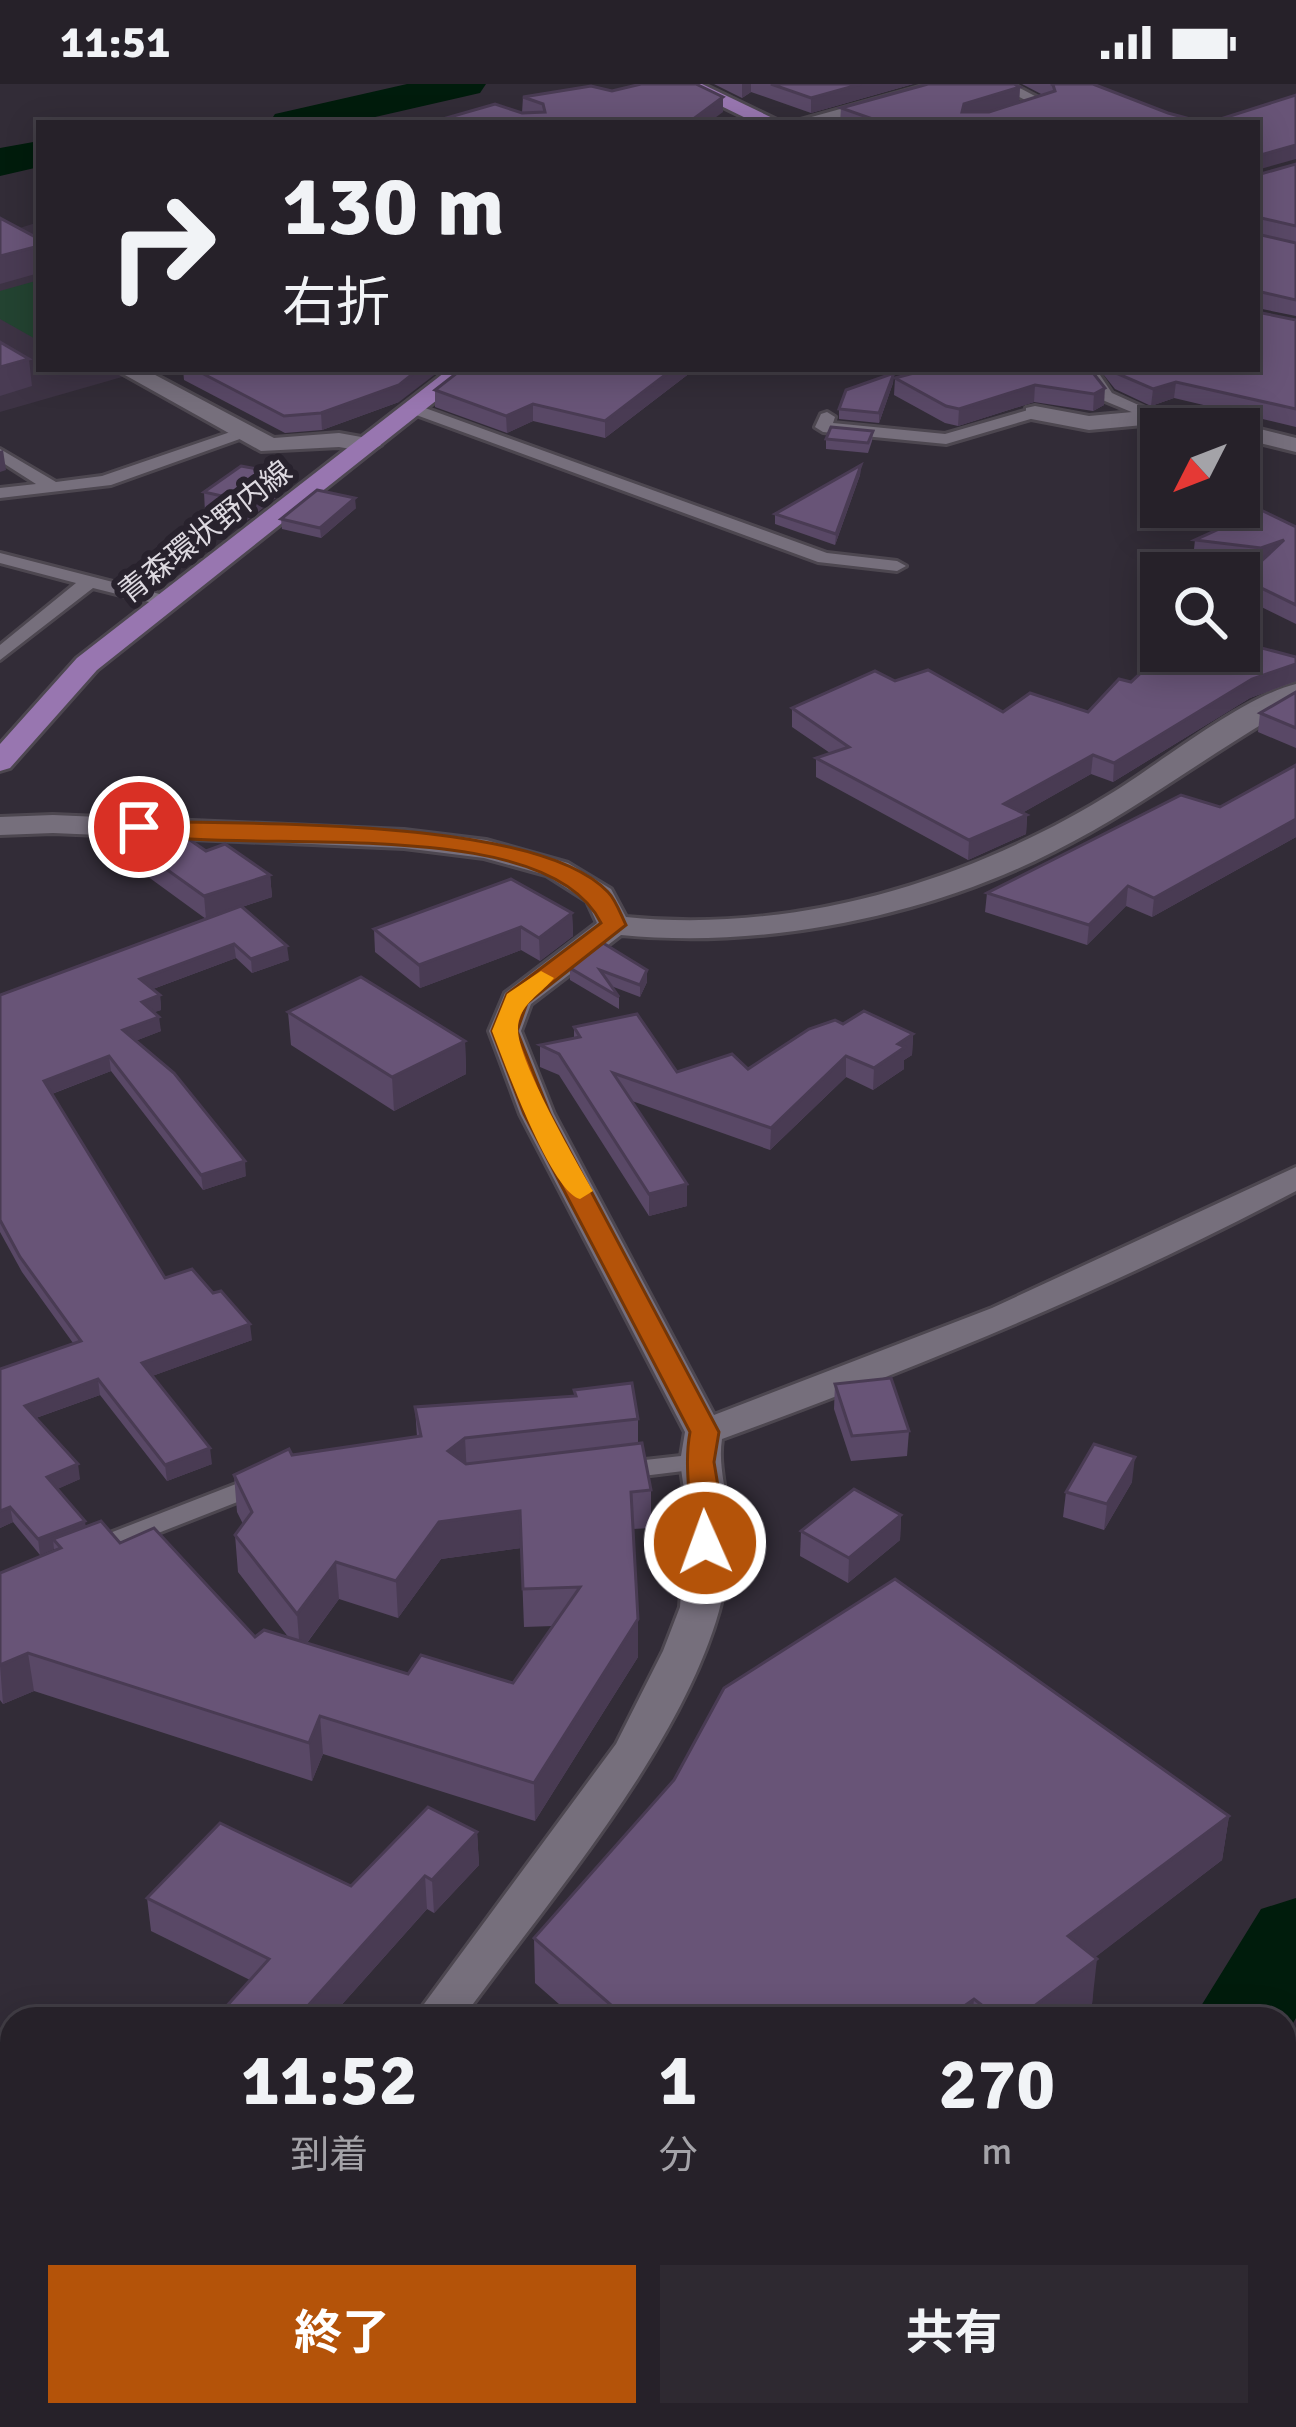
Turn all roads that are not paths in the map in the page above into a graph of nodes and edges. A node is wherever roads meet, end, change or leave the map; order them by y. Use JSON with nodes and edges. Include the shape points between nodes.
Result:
{"nodes":[{"id":1,"x":686,"y":84,"type":"edge"},
{"id":2,"x":953,"y":84,"type":"edge"},
{"id":3,"x":1001,"y":84,"type":"edge"},
{"id":4,"x":766,"y":120,"type":"edge"},
{"id":5,"x":812,"y":120,"type":"edge"},
{"id":6,"x":982,"y":120,"type":"edge"},
{"id":7,"x":132,"y":372,"type":"edge"},
{"id":8,"x":460,"y":372,"type":"edge"},
{"id":9,"x":1090,"y":372,"type":"edge"},
{"id":10,"x":414,"y":409,"type":"junction"},
{"id":11,"x":1140,"y":410,"type":"edge"},
{"id":12,"x":1035,"y":413,"type":"joint"},
{"id":13,"x":827,"y":417,"type":"dead end"},
{"id":14,"x":1140,"y":418,"type":"edge"},
{"id":15,"x":245,"y":432,"type":"junction"},
{"id":16,"x":1260,"y":436,"type":"edge"},
{"id":17,"x":369,"y":445,"type":"junction"},
{"id":18,"x":1296,"y":445,"type":"edge"},
{"id":19,"x":0,"y":454,"type":"edge"},
{"id":20,"x":53,"y":487,"type":"junction"},
{"id":21,"x":0,"y":493,"type":"edge"},
{"id":22,"x":0,"y":558,"type":"edge"},
{"id":23,"x":897,"y":566,"type":"dead end"},
{"id":24,"x":90,"y":581,"type":"junction"},
{"id":25,"x":169,"y":602,"type":"junction"},
{"id":26,"x":0,"y":654,"type":"edge"},
{"id":27,"x":1296,"y":692,"type":"edge"},
{"id":28,"x":0,"y":762,"type":"edge"},
{"id":29,"x":0,"y":826,"type":"edge"},
{"id":30,"x":614,"y":925,"type":"junction"},
{"id":31,"x":1296,"y":1178,"type":"edge"},
{"id":32,"x":702,"y":1447,"type":"junction"},
{"id":33,"x":583,"y":1475,"type":"edge"},
{"id":34,"x":236,"y":1492,"type":"edge"},
{"id":35,"x":64,"y":1560,"type":"edge"},
{"id":36,"x":445,"y":2007,"type":"edge"}],
"edges":[{"from":1,"to":4,"type":"main road"},
{"from":2,"to":5,"type":"street"},
{"from":3,"to":6,"type":"lane","via":[[1043,104]]},
{"from":7,"to":15,"type":"street"},
{"from":8,"to":10,"type":"main road","name":"青森環状野内線"},
{"from":9,"to":11,"type":"lane","via":[[1106,396]]},
{"from":10,"to":17,"type":"main road","name":"青森環状野内線"},
{"from":10,"to":23,"type":"lane","via":[[824,558]]},
{"from":12,"to":13,"type":"lane","via":[[924,440],[823,427]]},
{"from":12,"to":14,"type":"street","via":[[1089,423]]},
{"from":15,"to":17,"type":"street","via":[[270,446]]},
{"from":15,"to":20,"type":"lane","via":[[106,481]]},
{"from":16,"to":18,"type":"street"},
{"from":17,"to":25,"type":"main road","name":"青森環状野内線"},
{"from":19,"to":20,"type":"lane"},
{"from":20,"to":21,"type":"lane"},
{"from":22,"to":24,"type":"lane"},
{"from":24,"to":25,"type":"lane"},
{"from":24,"to":26,"type":"lane"},
{"from":25,"to":28,"type":"main road","name":"青森環状野内線","via":[[87,664]]},
{"from":27,"to":30,"type":"street","via":[[1043,845],[978,871],[784,920],[692,931]]},
{"from":29,"to":30,"type":"street","via":[[404,839],[486,849],[557,868],[600,896]]},
{"from":30,"to":32,"type":"street","via":[[515,1000],[505,1031],[537,1114]]},
{"from":31,"to":32,"type":"street"},
{"from":32,"to":33,"type":"lane"},
{"from":32,"to":36,"type":"street","via":[[700,1607],[684,1652],[633,1752]]},
{"from":34,"to":35,"type":"lane"}]}
